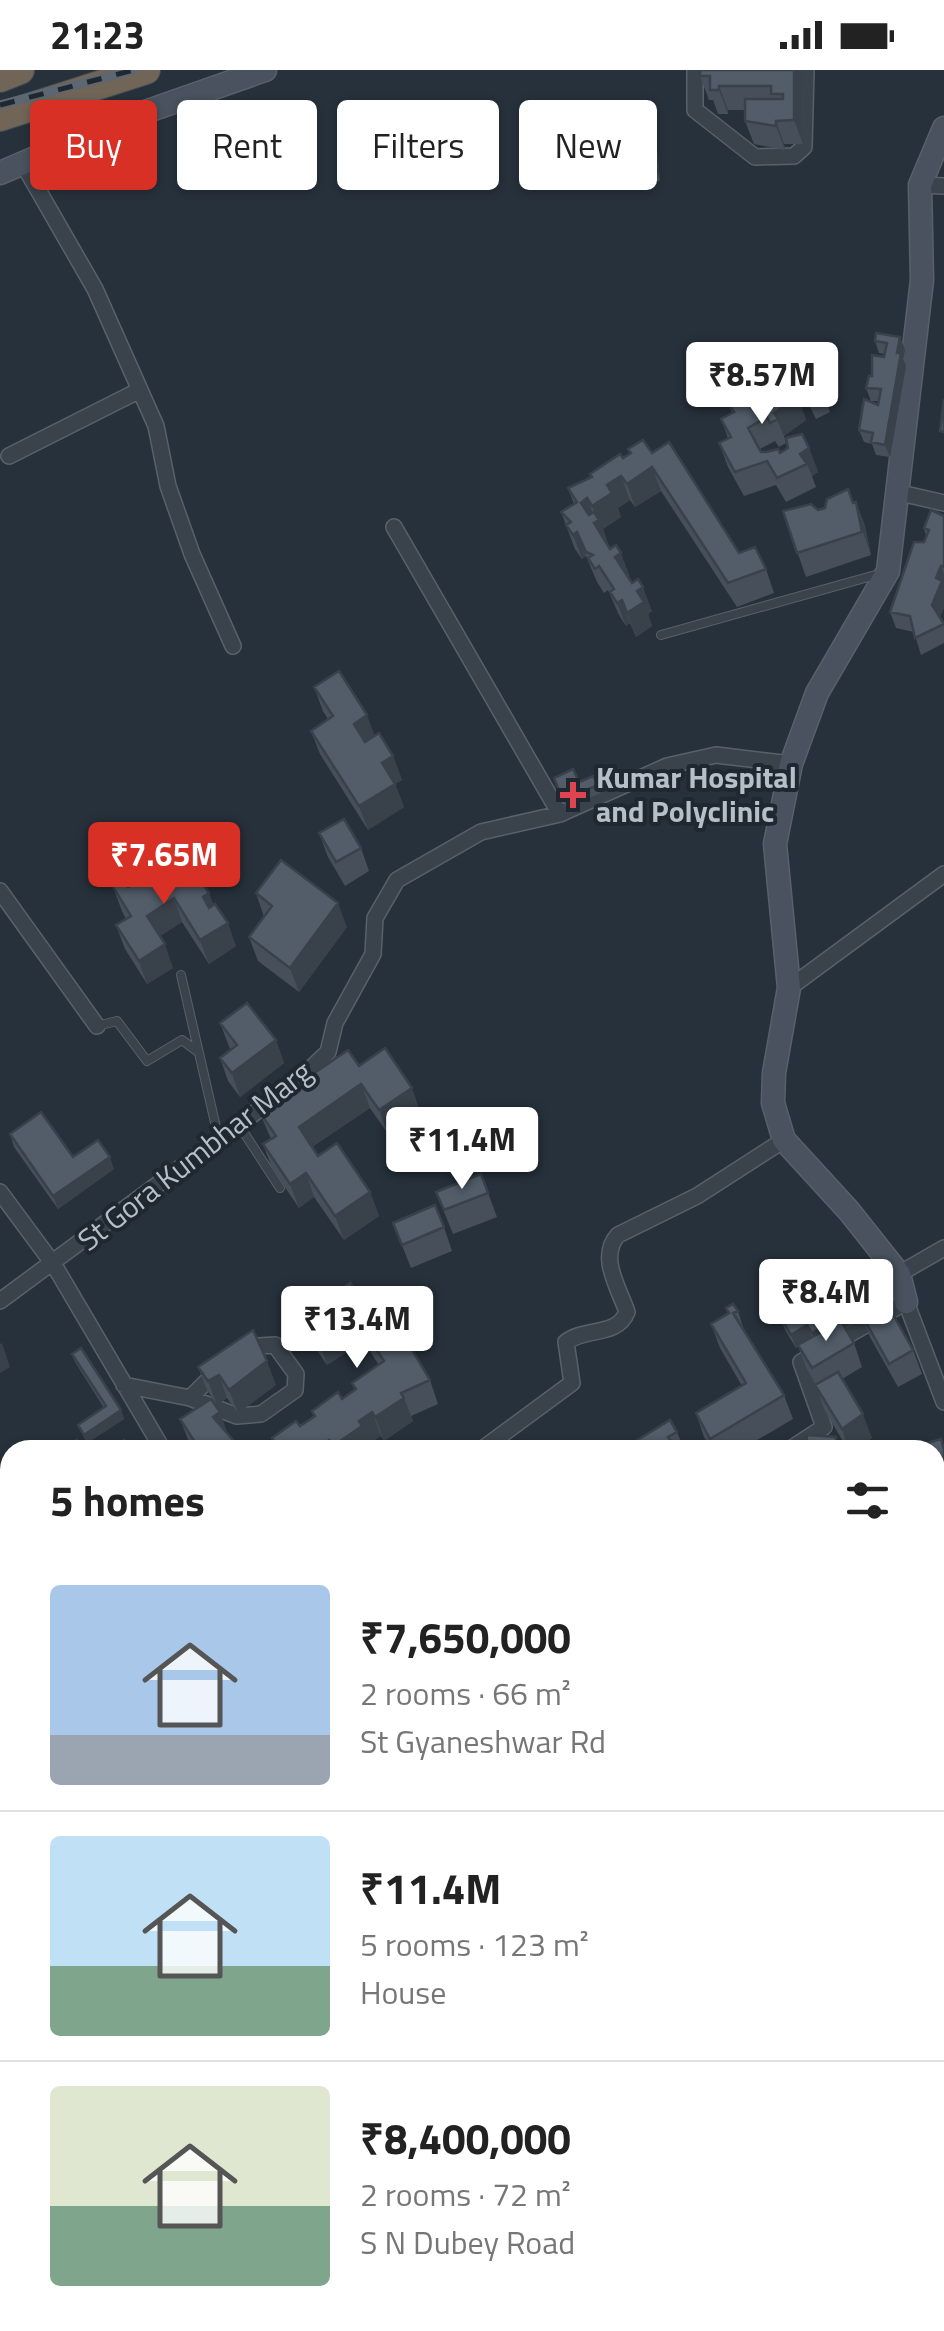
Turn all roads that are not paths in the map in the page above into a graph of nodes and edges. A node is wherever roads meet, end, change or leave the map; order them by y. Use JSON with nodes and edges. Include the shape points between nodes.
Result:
{"nodes":[{"id":1,"x":20,"y":70,"type":"edge"},
{"id":2,"x":146,"y":70,"type":"edge"},
{"id":3,"x":265,"y":70,"type":"edge"},
{"id":4,"x":695,"y":70,"type":"edge"},
{"id":5,"x":806,"y":70,"type":"edge"},
{"id":6,"x":0,"y":78,"type":"edge"},
{"id":7,"x":0,"y":116,"type":"edge"},
{"id":8,"x":944,"y":128,"type":"edge"},
{"id":9,"x":22,"y":162,"type":"junction"},
{"id":10,"x":0,"y":173,"type":"edge"},
{"id":11,"x":920,"y":185,"type":"junction"},
{"id":12,"x":944,"y":186,"type":"edge"},
{"id":13,"x":140,"y":390,"type":"junction"},
{"id":14,"x":10,"y":456,"type":"dead end"},
{"id":15,"x":896,"y":492,"type":"junction"},
{"id":16,"x":944,"y":503,"type":"edge"},
{"id":17,"x":394,"y":527,"type":"dead end"},
{"id":18,"x":888,"y":571,"type":"junction"},
{"id":19,"x":661,"y":635,"type":"dead end"},
{"id":20,"x":233,"y":646,"type":"dead end"},
{"id":21,"x":790,"y":764,"type":"junction"},
{"id":22,"x":560,"y":814,"type":"junction"},
{"id":23,"x":944,"y":874,"type":"edge"},
{"id":24,"x":0,"y":890,"type":"edge"},
{"id":25,"x":181,"y":974,"type":"dead end"},
{"id":26,"x":789,"y":988,"type":"junction"},
{"id":27,"x":98,"y":1026,"type":"joint"},
{"id":28,"x":199,"y":1052,"type":"junction"},
{"id":29,"x":239,"y":1125,"type":"junction"},
{"id":30,"x":219,"y":1140,"type":"junction"},
{"id":31,"x":784,"y":1140,"type":"junction"},
{"id":32,"x":280,"y":1188,"type":"edge"},
{"id":33,"x":0,"y":1192,"type":"edge"},
{"id":34,"x":944,"y":1248,"type":"edge"},
{"id":35,"x":54,"y":1265,"type":"junction"},
{"id":36,"x":900,"y":1274,"type":"junction"},
{"id":37,"x":0,"y":1302,"type":"edge"},
{"id":38,"x":906,"y":1302,"type":"junction"},
{"id":39,"x":936,"y":1364,"type":"edge"},
{"id":40,"x":124,"y":1385,"type":"junction"},
{"id":41,"x":190,"y":1398,"type":"junction"},
{"id":42,"x":944,"y":1402,"type":"edge"},
{"id":43,"x":156,"y":1440,"type":"edge"},
{"id":44,"x":495,"y":1440,"type":"edge"},
{"id":45,"x":804,"y":1440,"type":"edge"}],
"edges":[{"from":1,"to":6,"type":"highway"},
{"from":2,"to":7,"type":"highway"},
{"from":3,"to":9,"type":"street"},
{"from":4,"to":5,"type":"street","via":[[695,110],[755,157],[794,156],[804,146]]},
{"from":8,"to":11,"type":"street"},
{"from":9,"to":10,"type":"street"},
{"from":9,"to":13,"type":"street","via":[[96,290]]},
{"from":11,"to":12,"type":"street"},
{"from":11,"to":15,"type":"street","via":[[922,280]]},
{"from":13,"to":14,"type":"street"},
{"from":13,"to":20,"type":"street","via":[[186,537]]},
{"from":15,"to":16,"type":"street"},
{"from":15,"to":18,"type":"street"},
{"from":17,"to":22,"type":"street"},
{"from":18,"to":19,"type":"lane"},
{"from":18,"to":21,"type":"street","via":[[818,693]]},
{"from":21,"to":22,"type":"street","name":"St Gora Kumbhar Marg","via":[[716,755],[683,762]]},
{"from":21,"to":26,"type":"street","via":[[775,844]]},
{"from":22,"to":29,"type":"street","name":"St Gora Kumbhar Marg","via":[[480,832],[397,880],[374,918],[373,954],[335,1022],[328,1052]]},
{"from":23,"to":26,"type":"street"},
{"from":24,"to":27,"type":"street"},
{"from":25,"to":28,"type":"lane"},
{"from":26,"to":31,"type":"street","via":[[774,1072]]},
{"from":27,"to":28,"type":"lane","via":[[117,1021],[147,1061],[182,1040]]},
{"from":28,"to":30,"type":"lane"},
{"from":29,"to":30,"type":"street","name":"St Gora Kumbhar Marg"},
{"from":29,"to":32,"type":"lane"},
{"from":30,"to":35,"type":"street","name":"St Gora Kumbhar Marg"},
{"from":31,"to":36,"type":"street"},
{"from":31,"to":44,"type":"street","via":[[697,1196],[618,1235],[608,1258],[625,1319],[566,1342],[572,1384]]},
{"from":33,"to":35,"type":"street"},
{"from":34,"to":36,"type":"street"},
{"from":35,"to":37,"type":"street","name":"St Gora Kumbhar Marg"},
{"from":35,"to":40,"type":"street"},
{"from":36,"to":38,"type":"street"},
{"from":38,"to":39,"type":"street"},
{"from":38,"to":45,"type":"street","via":[[800,1362],[824,1427]]},
{"from":39,"to":42,"type":"street"},
{"from":40,"to":41,"type":"street"},
{"from":40,"to":43,"type":"street"},
{"from":41,"to":41,"type":"street","via":[[210,1409],[254,1416],[295,1390],[296,1374],[282,1350],[266,1344],[218,1371]]}]}
